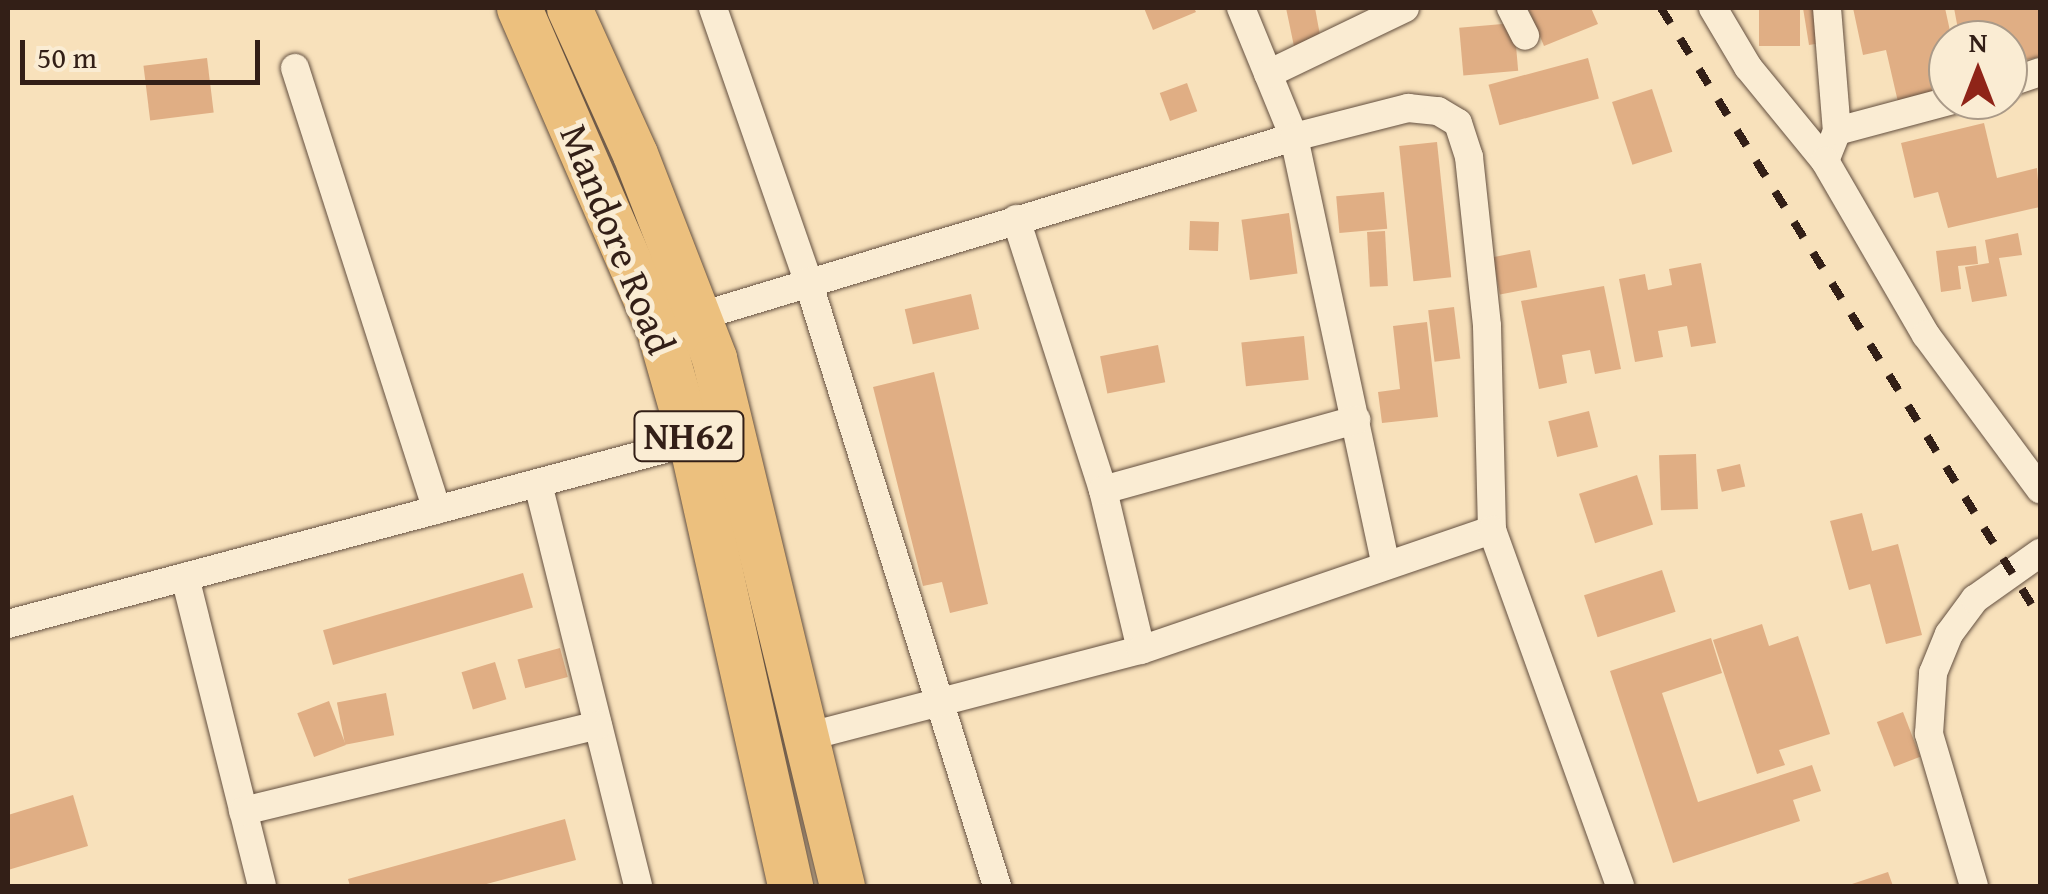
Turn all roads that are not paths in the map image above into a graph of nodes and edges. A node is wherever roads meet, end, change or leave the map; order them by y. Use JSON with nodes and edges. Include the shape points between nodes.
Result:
{"nodes":[{"id":1,"x":518,"y":8,"type":"edge"},
{"id":2,"x":569,"y":8,"type":"edge"},
{"id":3,"x":713,"y":8,"type":"edge"},
{"id":4,"x":1241,"y":8,"type":"edge"},
{"id":5,"x":1405,"y":8,"type":"edge"},
{"id":6,"x":1510,"y":8,"type":"edge"},
{"id":7,"x":1713,"y":8,"type":"edge"},
{"id":8,"x":1827,"y":8,"type":"edge"},
{"id":9,"x":1524,"y":36,"type":"dead end"},
{"id":10,"x":294,"y":68,"type":"dead end"},
{"id":11,"x":1268,"y":74,"type":"junction"},
{"id":12,"x":1928,"y":107,"type":"edge"},
{"id":13,"x":1836,"y":132,"type":"junction"},
{"id":14,"x":1294,"y":137,"type":"junction"},
{"id":15,"x":1826,"y":161,"type":"junction"},
{"id":16,"x":1016,"y":219,"type":"junction"},
{"id":17,"x":808,"y":281,"type":"junction"},
{"id":18,"x":679,"y":323,"type":"junction"},
{"id":19,"x":1356,"y":420,"type":"junction"},
{"id":20,"x":691,"y":442,"type":"junction"},
{"id":21,"x":538,"y":484,"type":"junction"},
{"id":22,"x":2040,"y":488,"type":"edge"},
{"id":23,"x":1102,"y":490,"type":"junction"},
{"id":24,"x":437,"y":510,"type":"junction"},
{"id":25,"x":1492,"y":530,"type":"junction"},
{"id":26,"x":2040,"y":553,"type":"edge"},
{"id":27,"x":1385,"y":563,"type":"junction"},
{"id":28,"x":184,"y":577,"type":"junction"},
{"id":29,"x":8,"y":624,"type":"edge"},
{"id":30,"x":1142,"y":650,"type":"junction"},
{"id":31,"x":937,"y":700,"type":"junction"},
{"id":32,"x":598,"y":725,"type":"junction"},
{"id":33,"x":806,"y":737,"type":"junction"},
{"id":34,"x":243,"y":811,"type":"junction"},
{"id":35,"x":262,"y":886,"type":"edge"},
{"id":36,"x":638,"y":886,"type":"edge"},
{"id":37,"x":790,"y":886,"type":"edge"},
{"id":38,"x":842,"y":886,"type":"edge"},
{"id":39,"x":998,"y":886,"type":"edge"},
{"id":40,"x":1620,"y":886,"type":"edge"},
{"id":41,"x":1974,"y":886,"type":"edge"}],
"edges":[{"from":1,"to":18,"type":"highway","name":"Mandore Road","number":"NH62"},
{"from":2,"to":18,"type":"highway","name":"Mandore Road","number":"NH62"},
{"from":3,"to":17,"type":"street"},
{"from":4,"to":11,"type":"street"},
{"from":5,"to":11,"type":"street"},
{"from":6,"to":9,"type":"street"},
{"from":7,"to":15,"type":"street","via":[[1748,67]]},
{"from":8,"to":13,"type":"street"},
{"from":10,"to":24,"type":"street"},
{"from":11,"to":14,"type":"street"},
{"from":12,"to":13,"type":"street"},
{"from":13,"to":15,"type":"street"},
{"from":14,"to":16,"type":"street"},
{"from":14,"to":19,"type":"street"},
{"from":14,"to":25,"type":"street","via":[[1408,108],[1438,111],[1458,124],[1469,157],[1487,326]]},
{"from":15,"to":22,"type":"street","via":[[1926,335]]},
{"from":16,"to":17,"type":"street"},
{"from":16,"to":23,"type":"street"},
{"from":17,"to":18,"type":"street"},
{"from":17,"to":31,"type":"street"},
{"from":18,"to":20,"type":"highway","name":"Mandore Road","number":"NH62"},
{"from":18,"to":33,"type":"highway","name":"Mandore Road","number":"NH62"},
{"from":19,"to":23,"type":"street"},
{"from":19,"to":27,"type":"street"},
{"from":20,"to":21,"type":"street"},
{"from":20,"to":37,"type":"highway","name":"Mandore Road","number":"NH62"},
{"from":21,"to":24,"type":"street"},
{"from":21,"to":32,"type":"street"},
{"from":23,"to":30,"type":"street"},
{"from":24,"to":28,"type":"street"},
{"from":25,"to":27,"type":"street"},
{"from":25,"to":40,"type":"street"},
{"from":26,"to":41,"type":"street","via":[[1976,599],[1949,634],[1933,674],[1929,734]]},
{"from":27,"to":30,"type":"street"},
{"from":28,"to":29,"type":"street"},
{"from":28,"to":34,"type":"street"},
{"from":30,"to":31,"type":"street"},
{"from":31,"to":33,"type":"street"},
{"from":31,"to":39,"type":"street"},
{"from":32,"to":34,"type":"street"},
{"from":32,"to":36,"type":"street"},
{"from":33,"to":38,"type":"highway","name":"Mandore Road","number":"NH62"},
{"from":34,"to":35,"type":"street"}]}
